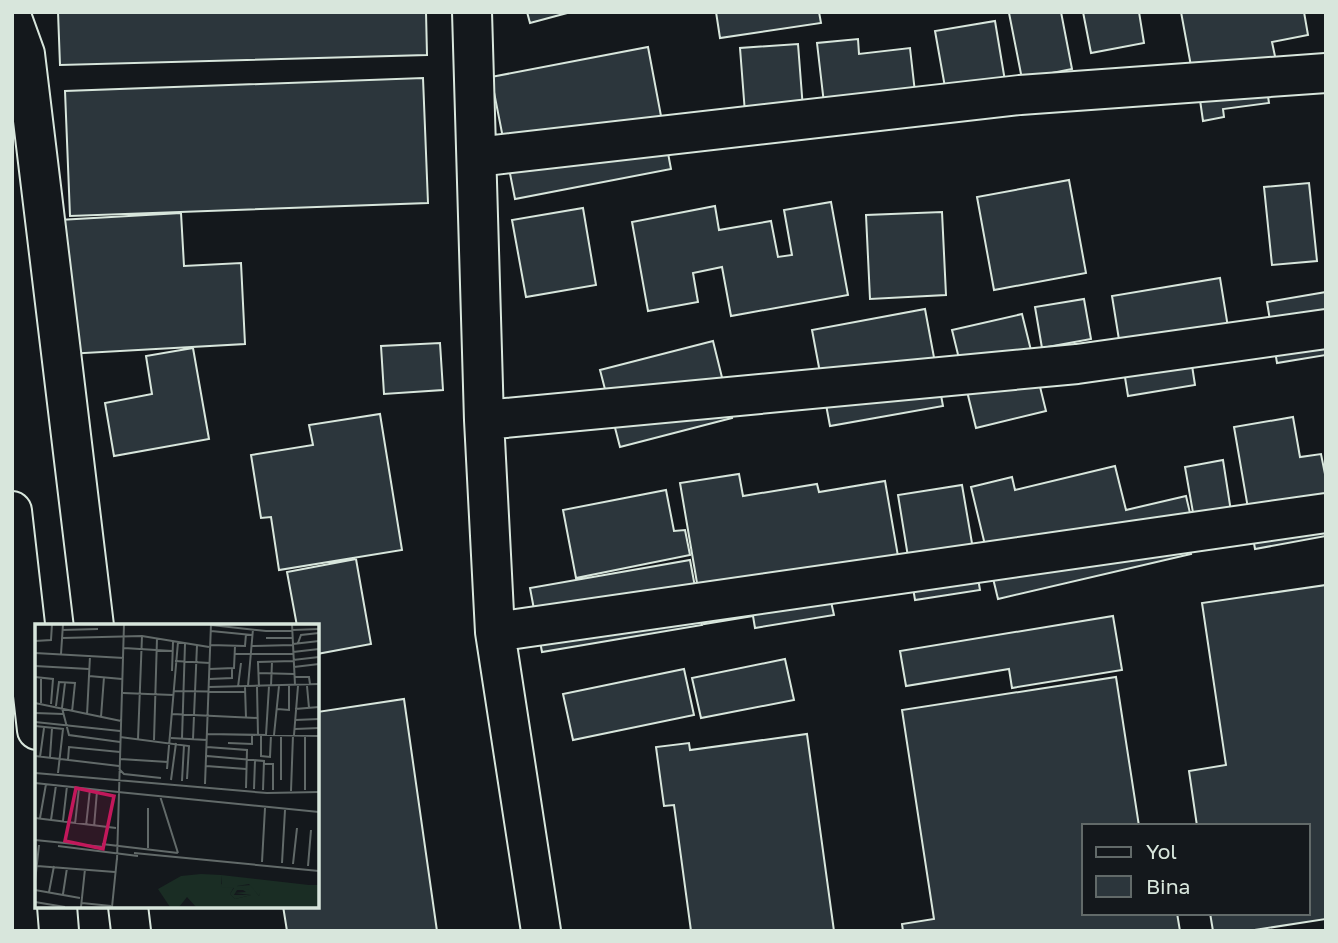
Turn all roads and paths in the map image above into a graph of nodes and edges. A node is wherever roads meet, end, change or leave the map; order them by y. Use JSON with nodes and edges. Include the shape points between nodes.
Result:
{"nodes":[{"id":1,"x":472,"y":12,"type":"edge"},
{"id":2,"x":12,"y":18,"type":"edge"},
{"id":3,"x":1326,"y":73,"type":"edge"},
{"id":4,"x":477,"y":157,"type":"junction"},
{"id":5,"x":1326,"y":329,"type":"edge"},
{"id":6,"x":484,"y":420,"type":"junction"},
{"id":7,"x":12,"y":511,"type":"edge"},
{"id":8,"x":1326,"y":513,"type":"edge"},
{"id":9,"x":94,"y":624,"type":"edge"},
{"id":10,"x":495,"y":632,"type":"junction"},
{"id":11,"x":35,"y":712,"type":"edge"},
{"id":12,"x":57,"y":908,"type":"edge"},
{"id":13,"x":128,"y":908,"type":"edge"},
{"id":14,"x":59,"y":931,"type":"edge"},
{"id":15,"x":131,"y":931,"type":"edge"},
{"id":16,"x":541,"y":931,"type":"edge"}],
"edges":[{"from":1,"to":4,"type":"main road"},
{"from":2,"to":9,"type":"main road","via":[[25,54]]},
{"from":3,"to":4,"type":"main road","via":[[1020,94]]},
{"from":4,"to":6,"type":"main road"},
{"from":5,"to":6,"type":"main road","via":[[1077,363]]},
{"from":6,"to":10,"type":"main road"},
{"from":7,"to":11,"type":"main road"},
{"from":8,"to":10,"type":"main road"},
{"from":10,"to":16,"type":"main road"},
{"from":12,"to":14,"type":"main road"},
{"from":13,"to":15,"type":"main road"}]}
